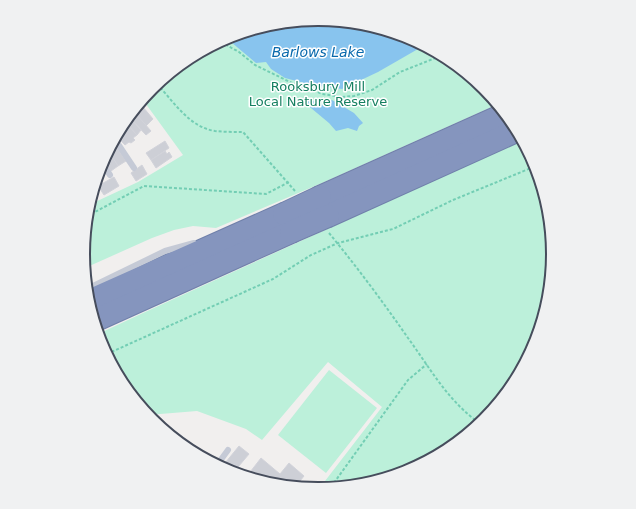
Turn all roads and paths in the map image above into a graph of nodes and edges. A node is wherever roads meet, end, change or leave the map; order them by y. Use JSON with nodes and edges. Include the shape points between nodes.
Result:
{"nodes":[{"id":1,"x":227,"y":45,"type":"edge"},
{"id":2,"x":434,"y":58,"type":"edge"},
{"id":3,"x":161,"y":88,"type":"edge"},
{"id":4,"x":500,"y":117,"type":"edge"},
{"id":5,"x":511,"y":133,"type":"edge"},
{"id":6,"x":118,"y":144,"type":"edge"},
{"id":7,"x":134,"y":168,"type":"dead end"},
{"id":8,"x":106,"y":169,"type":"edge"},
{"id":9,"x":530,"y":169,"type":"edge"},
{"id":10,"x":110,"y":175,"type":"dead end"},
{"id":11,"x":289,"y":182,"type":"junction"},
{"id":12,"x":297,"y":193,"type":"dead end"},
{"id":13,"x":93,"y":213,"type":"edge"},
{"id":14,"x":325,"y":214,"type":"junction"},
{"id":15,"x":288,"y":223,"type":"junction"},
{"id":16,"x":243,"y":232,"type":"junction"},
{"id":17,"x":208,"y":240,"type":"dead end"},
{"id":18,"x":200,"y":242,"type":"dead end"},
{"id":19,"x":338,"y":243,"type":"junction"},
{"id":20,"x":92,"y":287,"type":"edge"},
{"id":21,"x":94,"y":299,"type":"edge"},
{"id":22,"x":99,"y":319,"type":"edge"},
{"id":23,"x":111,"y":352,"type":"edge"},
{"id":24,"x":427,"y":364,"type":"junction"},
{"id":25,"x":475,"y":420,"type":"edge"},
{"id":26,"x":228,"y":450,"type":"dead end"},
{"id":27,"x":220,"y":461,"type":"edge"},
{"id":28,"x":334,"y":483,"type":"edge"}],
"edges":[{"from":1,"to":2,"type":"path","via":[[255,65],[292,83],[322,94],[342,97],[372,90],[400,72]]},
{"from":3,"to":11,"type":"path","via":[[189,120],[200,126],[214,130],[243,132]]},
{"from":4,"to":14,"type":"highway"},
{"from":5,"to":14,"type":"highway"},
{"from":6,"to":7,"type":"lane"},
{"from":8,"to":10,"type":"lane"},
{"from":9,"to":19,"type":"path","via":[[453,200],[393,229]]},
{"from":11,"to":12,"type":"path"},
{"from":11,"to":13,"type":"path","via":[[266,194],[144,186]]},
{"from":14,"to":15,"type":"highway","bridge":true},
{"from":14,"to":19,"type":"path"},
{"from":15,"to":16,"type":"highway"},
{"from":15,"to":22,"type":"highway"},
{"from":16,"to":17,"type":"lane"},
{"from":16,"to":21,"type":"highway"},
{"from":18,"to":20,"type":"lane","via":[[165,251]]},
{"from":19,"to":23,"type":"path","via":[[311,255],[273,279]]},
{"from":19,"to":24,"type":"path"},
{"from":24,"to":25,"type":"path","via":[[446,393]]},
{"from":24,"to":28,"type":"path","via":[[408,380]]},
{"from":26,"to":27,"type":"lane"}]}
